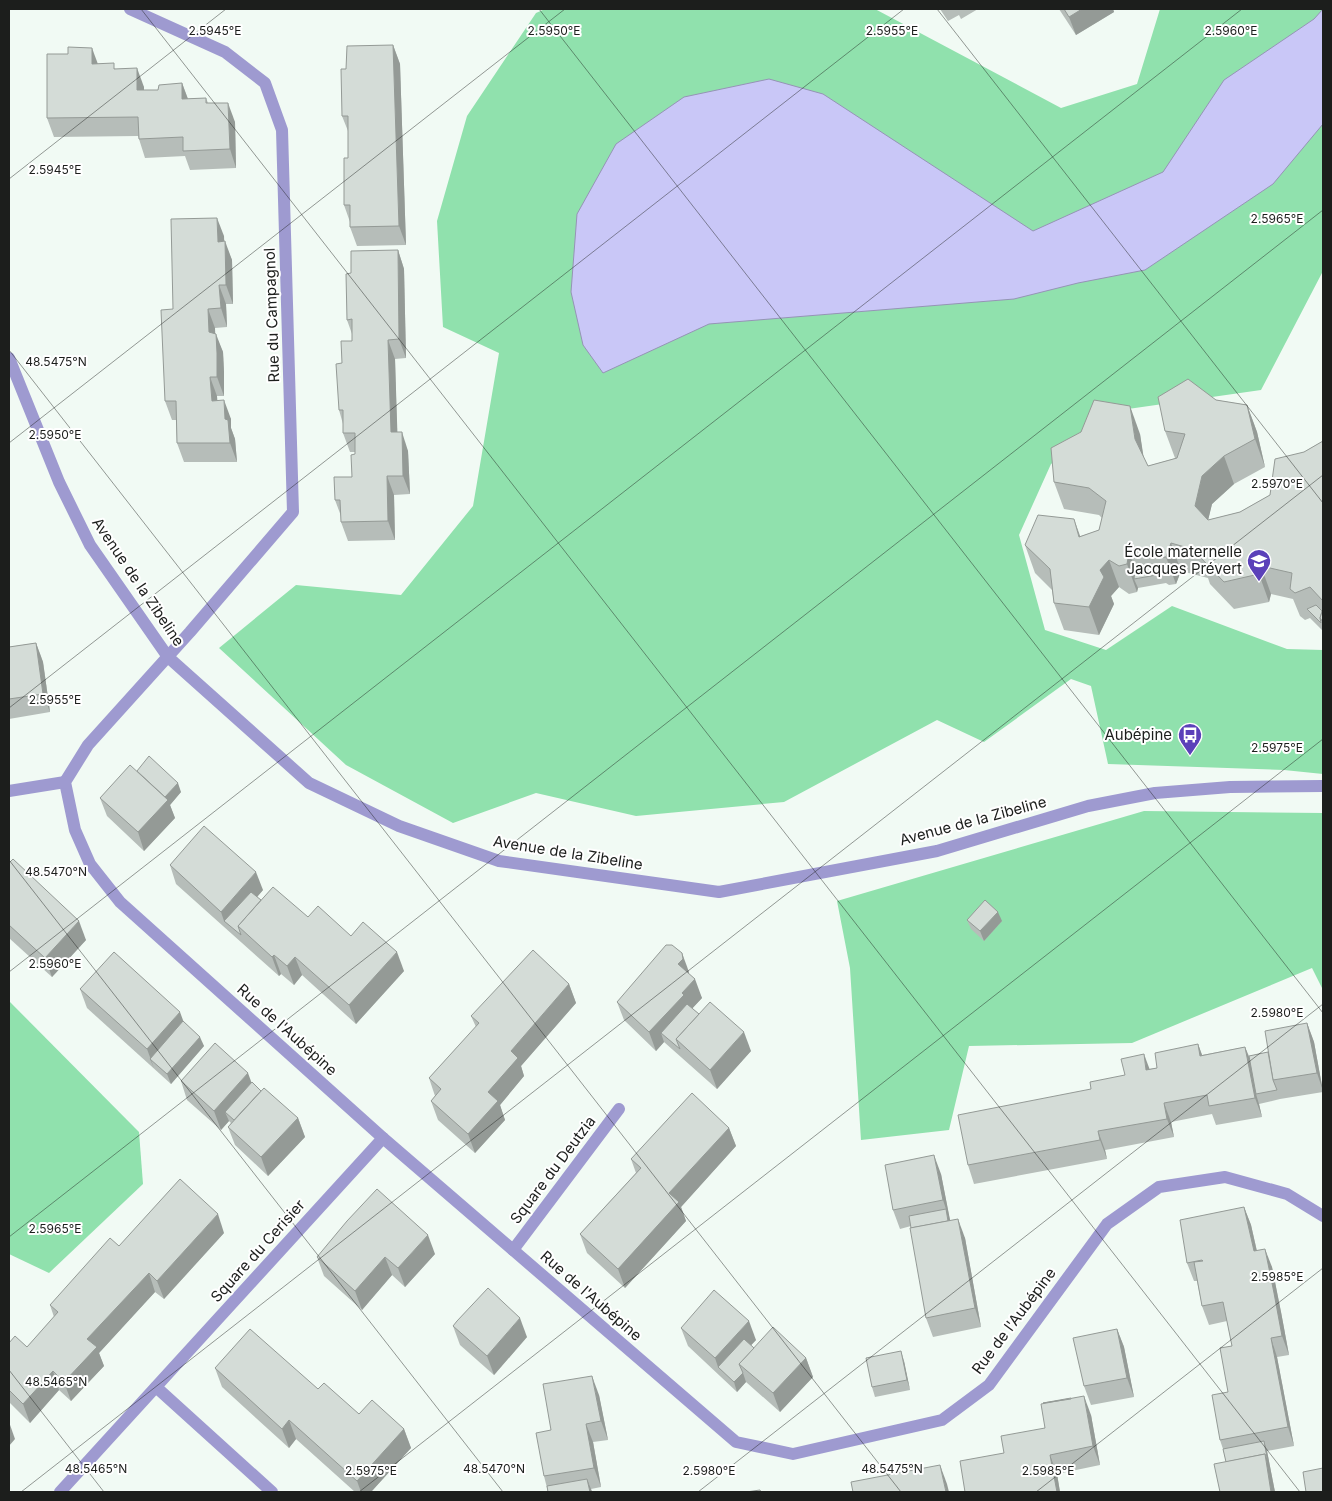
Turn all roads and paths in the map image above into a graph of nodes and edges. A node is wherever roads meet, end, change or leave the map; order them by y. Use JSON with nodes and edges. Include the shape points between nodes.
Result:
{"nodes":[{"id":1,"x":130,"y":9,"type":"edge"},
{"id":2,"x":9,"y":358,"type":"edge"},
{"id":3,"x":168,"y":657,"type":"junction"},
{"id":4,"x":65,"y":782,"type":"junction"},
{"id":5,"x":1323,"y":786,"type":"edge"},
{"id":6,"x":9,"y":791,"type":"edge"},
{"id":7,"x":619,"y":1109,"type":"dead end"},
{"id":8,"x":383,"y":1138,"type":"junction"},
{"id":9,"x":1323,"y":1216,"type":"edge"},
{"id":10,"x":513,"y":1250,"type":"junction"},
{"id":11,"x":156,"y":1387,"type":"junction"},
{"id":12,"x":60,"y":1492,"type":"edge"},
{"id":13,"x":272,"y":1492,"type":"edge"}],
"edges":[{"from":1,"to":3,"type":"street","name":"Rue du Campagnol","via":[[224,52],[265,83],[282,130],[293,512]]},
{"from":2,"to":3,"type":"street","name":"Avenue de la Zibeline","via":[[59,482],[90,545]]},
{"from":3,"to":4,"type":"street","via":[[88,745]]},
{"from":3,"to":5,"type":"street","name":"Avenue de la Zibeline","via":[[309,783],[399,826],[499,861],[719,892],[937,851],[1088,806],[1154,793],[1230,787]]},
{"from":4,"to":6,"type":"street"},
{"from":4,"to":8,"type":"street","name":"Rue de l'Aubépine","via":[[75,830],[90,864],[120,902]]},
{"from":7,"to":10,"type":"street","name":"Square du Deutzia"},
{"from":8,"to":10,"type":"street","name":"Rue de l'Aubépine"},
{"from":8,"to":11,"type":"street","name":"Square du Cerisier"},
{"from":9,"to":10,"type":"street","name":"Rue de l'Aubépine","via":[[1287,1194],[1225,1177],[1159,1187],[1107,1224],[989,1385],[942,1420],[793,1454],[736,1442]]},
{"from":11,"to":12,"type":"street","name":"Square du Cerisier"},
{"from":11,"to":13,"type":"street"}]}
